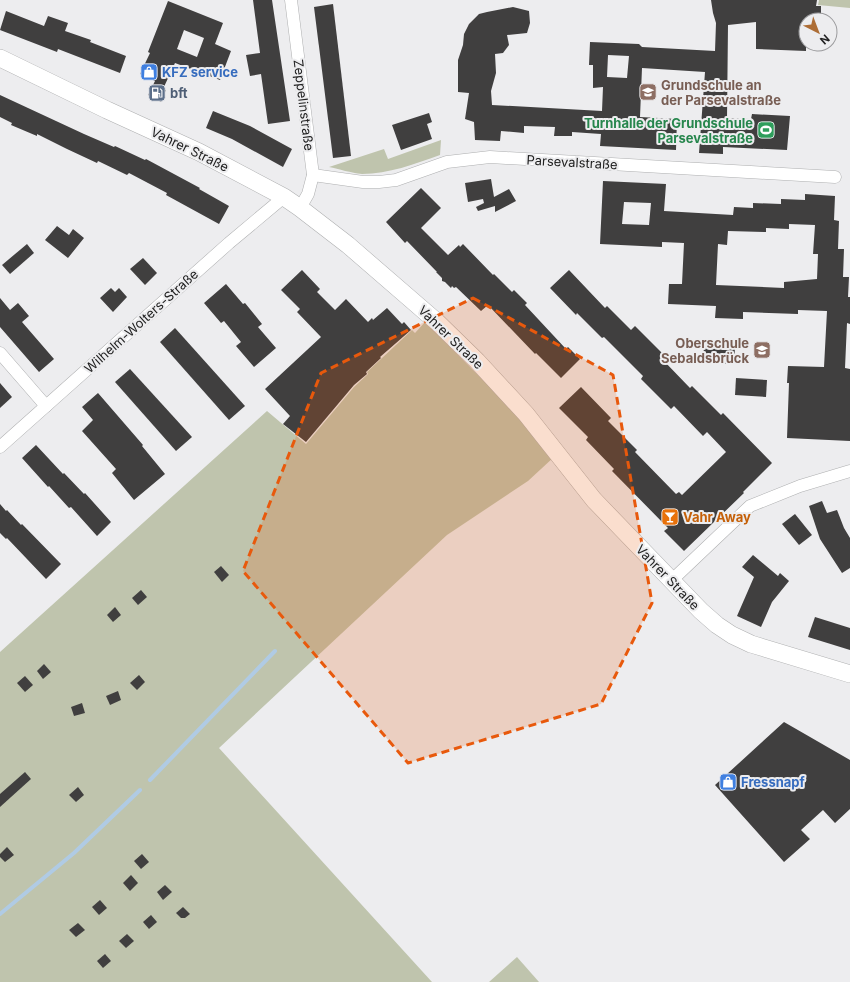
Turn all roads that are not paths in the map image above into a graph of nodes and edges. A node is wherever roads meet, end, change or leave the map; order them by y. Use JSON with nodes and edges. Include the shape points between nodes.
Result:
{"nodes":[{"id":1,"x":291,"y":0,"type":"edge"},
{"id":2,"x":0,"y":58,"type":"edge"},
{"id":3,"x":313,"y":175,"type":"junction"},
{"id":4,"x":835,"y":177,"type":"dead end"},
{"id":5,"x":284,"y":197,"type":"junction"},
{"id":6,"x":300,"y":208,"type":"junction"},
{"id":7,"x":0,"y":353,"type":"edge"},
{"id":8,"x":46,"y":406,"type":"junction"},
{"id":9,"x":0,"y":447,"type":"edge"},
{"id":10,"x":850,"y":471,"type":"edge"},
{"id":11,"x":671,"y":581,"type":"junction"},
{"id":12,"x":850,"y":674,"type":"edge"}],
"edges":[{"from":1,"to":3,"type":"street","name":"Zeppelinstraße"},
{"from":2,"to":5,"type":"main road","name":"Vahrer Straße","via":[[200,152]]},
{"from":3,"to":4,"type":"street","name":"Parsevalstraße","via":[[379,182],[396,180],[447,162],[490,157]]},
{"from":3,"to":6,"type":"street","name":"Zeppelinstraße","via":[[308,194]]},
{"from":5,"to":6,"type":"main road","name":"Vahrer Straße"},
{"from":5,"to":8,"type":"street","name":"Wilhelm-Wolters-Straße"},
{"from":6,"to":11,"type":"main road","name":"Vahrer Straße","via":[[374,267],[437,322],[477,362],[526,414],[594,500]]},
{"from":7,"to":8,"type":"street"},
{"from":8,"to":9,"type":"street","name":"Wilhelm-Wolters-Straße"},
{"from":10,"to":11,"type":"street","via":[[800,486],[750,506]]},
{"from":11,"to":12,"type":"main road","name":"Vahrer Straße","via":[[717,626],[732,635],[751,644]]}]}
